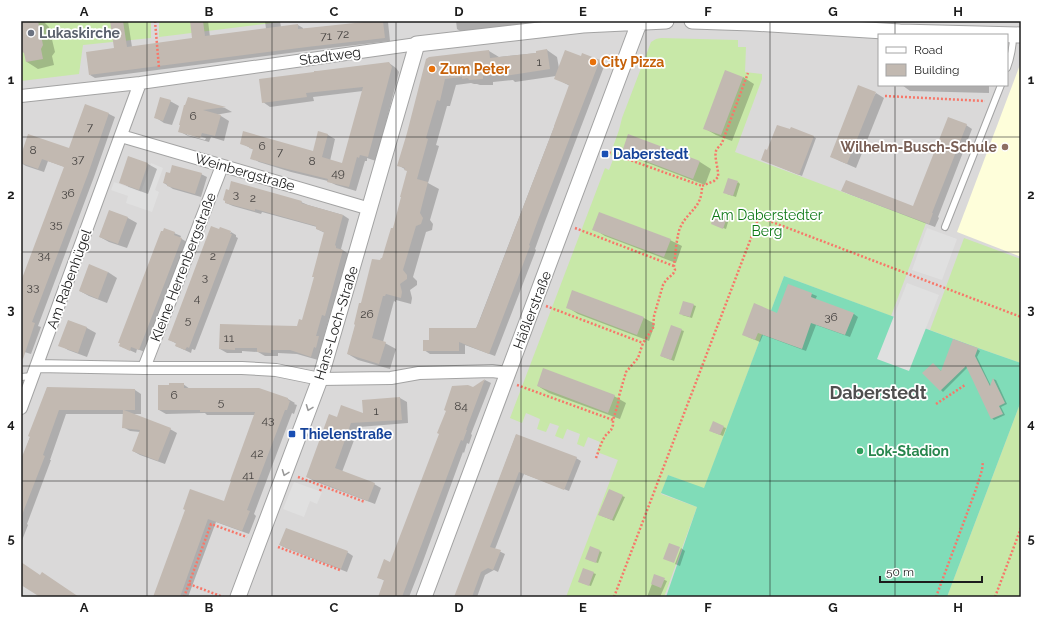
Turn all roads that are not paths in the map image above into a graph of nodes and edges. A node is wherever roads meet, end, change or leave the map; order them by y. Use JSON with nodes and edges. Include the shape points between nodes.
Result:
{"nodes":[{"id":1,"x":666,"y":21,"type":"edge"},
{"id":2,"x":692,"y":21,"type":"edge"},
{"id":3,"x":639,"y":23,"type":"junction"},
{"id":4,"x":978,"y":34,"type":"edge"},
{"id":5,"x":1017,"y":35,"type":"edge"},
{"id":6,"x":418,"y":44,"type":"junction"},
{"id":7,"x":1008,"y":65,"type":"edge"},
{"id":8,"x":140,"y":83,"type":"junction"},
{"id":9,"x":1001,"y":86,"type":"edge"},
{"id":10,"x":21,"y":96,"type":"edge"},
{"id":11,"x":121,"y":136,"type":"junction"},
{"id":12,"x":222,"y":166,"type":"junction"},
{"id":13,"x":370,"y":208,"type":"junction"},
{"id":14,"x":945,"y":227,"type":"dead end"},
{"id":15,"x":144,"y":368,"type":"junction"},
{"id":16,"x":35,"y":371,"type":"junction"},
{"id":17,"x":21,"y":377,"type":"edge"},
{"id":18,"x":507,"y":377,"type":"junction"},
{"id":19,"x":320,"y":379,"type":"junction"},
{"id":20,"x":21,"y":408,"type":"edge"},
{"id":21,"x":238,"y":597,"type":"edge"},
{"id":22,"x":424,"y":597,"type":"edge"}],
"edges":[{"from":1,"to":3,"type":"street","name":"Stadtweg"},
{"from":2,"to":4,"type":"street"},
{"from":3,"to":6,"type":"street","name":"Stadtweg","via":[[583,25]]},
{"from":3,"to":18,"type":"street","name":"Häßlerstraße"},
{"from":5,"to":7,"type":"lane"},
{"from":6,"to":8,"type":"street","name":"Stadtweg"},
{"from":6,"to":13,"type":"street","name":"Hans-Loch-Straße"},
{"from":8,"to":10,"type":"street","name":"Stadtweg"},
{"from":8,"to":11,"type":"street","name":"Am Rabenhügel"},
{"from":9,"to":14,"type":"lane"},
{"from":11,"to":12,"type":"street","name":"Weinbergstraße"},
{"from":11,"to":16,"type":"street","name":"Am Rabenhügel","via":[[107,184]]},
{"from":12,"to":13,"type":"street","name":"Weinbergstraße"},
{"from":12,"to":15,"type":"street","name":"Kleine Herrenbergstraße"},
{"from":13,"to":19,"type":"street","name":"Hans-Loch-Straße"},
{"from":15,"to":16,"type":"street"},
{"from":15,"to":19,"type":"street","via":[[262,369]]},
{"from":16,"to":17,"type":"lane"},
{"from":16,"to":20,"type":"street","name":"Am Rabenhügel"},
{"from":18,"to":19,"type":"street","via":[[492,371],[419,373],[391,378]]},
{"from":18,"to":22,"type":"street","name":"Häßlerstraße"},
{"from":19,"to":21,"type":"street","name":"Hans-Loch-Straße","one_way":true}]}
